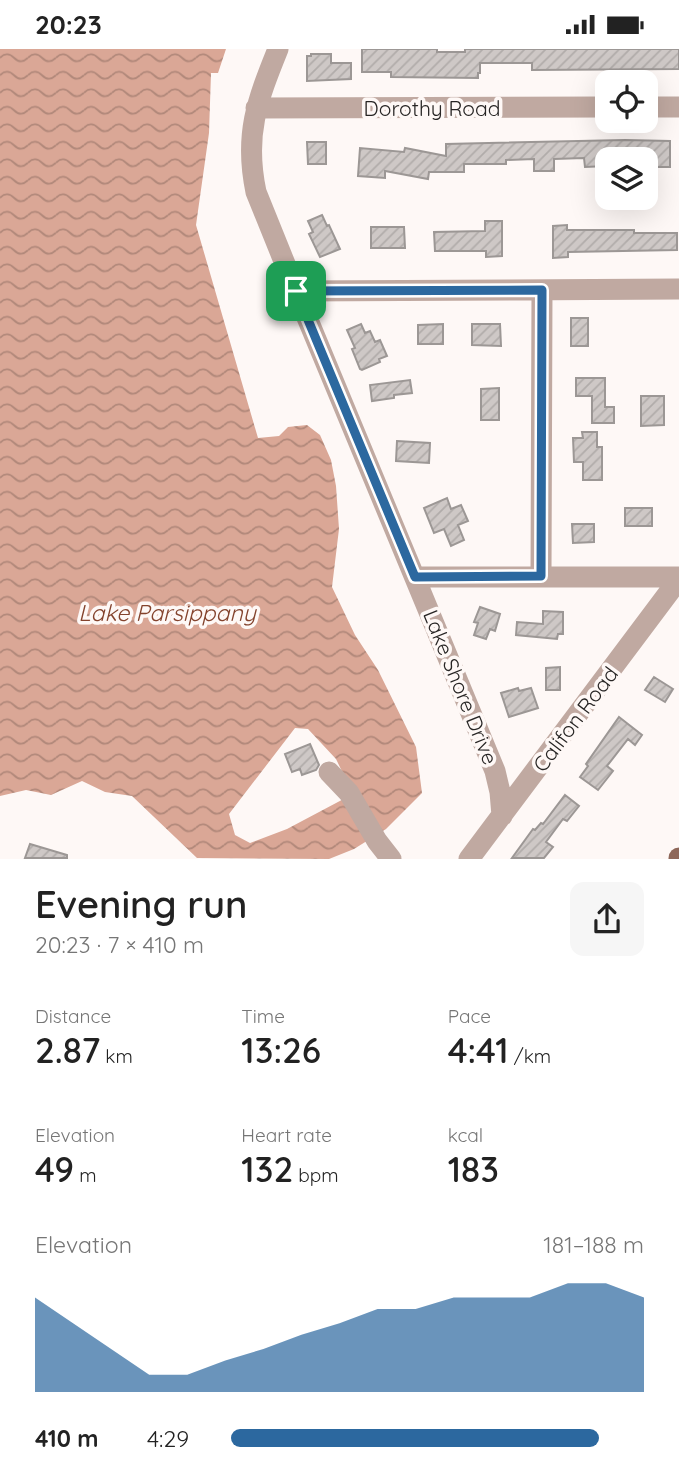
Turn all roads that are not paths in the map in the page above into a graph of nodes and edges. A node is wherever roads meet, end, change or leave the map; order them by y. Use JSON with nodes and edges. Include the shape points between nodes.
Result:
{"nodes":[{"id":1,"x":278,"y":49,"type":"edge"},
{"id":2,"x":595,"y":107,"type":"edge"},
{"id":3,"x":658,"y":107,"type":"edge"},
{"id":4,"x":679,"y":107,"type":"edge"},
{"id":5,"x":256,"y":108,"type":"junction"},
{"id":6,"x":679,"y":289,"type":"edge"},
{"id":7,"x":542,"y":290,"type":"junction"},
{"id":8,"x":296,"y":291,"type":"junction"},
{"id":9,"x":541,"y":576,"type":"junction"},
{"id":10,"x":415,"y":577,"type":"junction"},
{"id":11,"x":679,"y":578,"type":"edge"},
{"id":12,"x":329,"y":772,"type":"dead end"},
{"id":13,"x":502,"y":816,"type":"junction"},
{"id":14,"x":391,"y":859,"type":"edge"},
{"id":15,"x":470,"y":859,"type":"edge"}],
"edges":[{"from":1,"to":5,"type":"street","name":"Lake Shore Drive"},
{"from":2,"to":5,"type":"street","name":"Dorothy Road"},
{"from":3,"to":4,"type":"street"},
{"from":5,"to":8,"type":"street","name":"Lake Shore Drive","via":[[251,149],[256,192]]},
{"from":6,"to":7,"type":"street"},
{"from":7,"to":8,"type":"street"},
{"from":7,"to":9,"type":"street"},
{"from":8,"to":10,"type":"street","name":"Lake Shore Drive"},
{"from":9,"to":10,"type":"street"},
{"from":9,"to":11,"type":"street"},
{"from":10,"to":13,"type":"street","name":"Lake Shore Drive","via":[[495,771]]},
{"from":11,"to":13,"type":"street","name":"Califon Road"},
{"from":12,"to":14,"type":"street","via":[[349,793]]},
{"from":13,"to":15,"type":"street","name":"Califon Road"}]}
